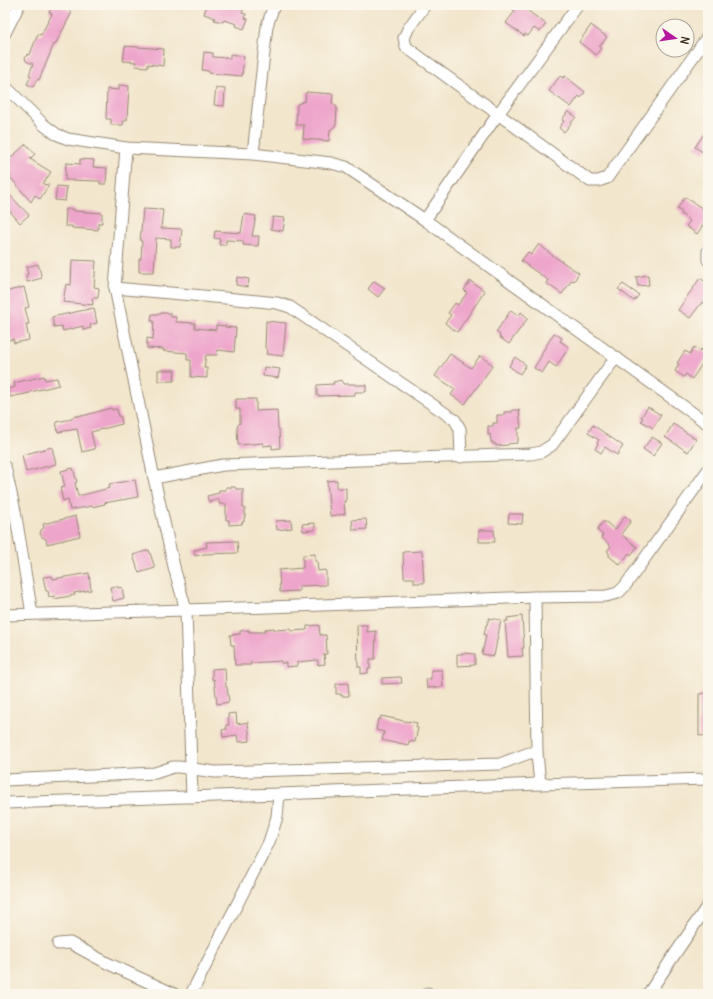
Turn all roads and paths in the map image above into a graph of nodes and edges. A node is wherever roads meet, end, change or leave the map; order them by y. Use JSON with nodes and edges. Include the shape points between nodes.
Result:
{"nodes":[{"id":1,"x":19,"y":5,"type":"edge"},
{"id":2,"x":274,"y":5,"type":"edge"},
{"id":3,"x":425,"y":5,"type":"edge"},
{"id":4,"x":578,"y":5,"type":"edge"},
{"id":5,"x":5,"y":32,"type":"edge"},
{"id":6,"x":708,"y":36,"type":"edge"},
{"id":7,"x":5,"y":86,"type":"edge"},
{"id":8,"x":498,"y":114,"type":"junction"},
{"id":9,"x":126,"y":148,"type":"junction"},
{"id":10,"x":253,"y":154,"type":"junction"},
{"id":11,"x":425,"y":220,"type":"junction"},
{"id":12,"x":708,"y":251,"type":"edge"},
{"id":13,"x":708,"y":260,"type":"edge"},
{"id":14,"x":114,"y":288,"type":"junction"},
{"id":15,"x":616,"y":357,"type":"junction"},
{"id":16,"x":708,"y":424,"type":"edge"},
{"id":17,"x":461,"y":456,"type":"junction"},
{"id":18,"x":5,"y":467,"type":"edge"},
{"id":19,"x":708,"y":470,"type":"edge"},
{"id":20,"x":154,"y":478,"type":"junction"},
{"id":21,"x":535,"y":597,"type":"junction"},
{"id":22,"x":186,"y":610,"type":"junction"},
{"id":23,"x":32,"y":614,"type":"junction"},
{"id":24,"x":5,"y":615,"type":"edge"},
{"id":25,"x":537,"y":753,"type":"junction"},
{"id":26,"x":191,"y":768,"type":"junction"},
{"id":27,"x":708,"y":779,"type":"edge"},
{"id":28,"x":5,"y":780,"type":"edge"},
{"id":29,"x":540,"y":784,"type":"junction"},
{"id":30,"x":279,"y":794,"type":"junction"},
{"id":31,"x":192,"y":797,"type":"junction"},
{"id":32,"x":5,"y":803,"type":"edge"},
{"id":33,"x":708,"y":905,"type":"edge"},
{"id":34,"x":58,"y":944,"type":"dead end"},
{"id":35,"x":174,"y":994,"type":"edge"},
{"id":36,"x":191,"y":994,"type":"edge"},
{"id":37,"x":648,"y":994,"type":"edge"}],
"edges":[{"from":1,"to":5,"type":"street"},
{"from":2,"to":10,"type":"street","via":[[267,26]]},
{"from":3,"to":8,"type":"street","via":[[408,29],[404,38],[406,47]]},
{"from":4,"to":8,"type":"street"},
{"from":6,"to":8,"type":"street","via":[[607,178],[590,180]]},
{"from":7,"to":9,"type":"street","via":[[56,134],[68,139]]},
{"from":8,"to":11,"type":"street"},
{"from":9,"to":10,"type":"street"},
{"from":9,"to":14,"type":"street"},
{"from":10,"to":11,"type":"street","via":[[346,167]]},
{"from":11,"to":15,"type":"street"},
{"from":12,"to":13,"type":"street"},
{"from":14,"to":17,"type":"street","via":[[276,303],[290,308],[455,420],[460,429]]},
{"from":14,"to":20,"type":"street"},
{"from":15,"to":16,"type":"street"},
{"from":15,"to":17,"type":"street","via":[[552,444],[541,452]]},
{"from":17,"to":20,"type":"street","via":[[223,465]]},
{"from":18,"to":23,"type":"street"},
{"from":19,"to":21,"type":"street","via":[[618,593],[606,596]]},
{"from":20,"to":22,"type":"street"},
{"from":21,"to":22,"type":"street"},
{"from":21,"to":25,"type":"street"},
{"from":22,"to":23,"type":"street"},
{"from":22,"to":26,"type":"street"},
{"from":23,"to":24,"type":"street"},
{"from":25,"to":26,"type":"street","via":[[500,764],[216,772]]},
{"from":25,"to":29,"type":"street"},
{"from":26,"to":28,"type":"street","via":[[173,767],[155,773]]},
{"from":26,"to":31,"type":"street"},
{"from":27,"to":29,"type":"street"},
{"from":29,"to":30,"type":"street"},
{"from":30,"to":31,"type":"street"},
{"from":30,"to":36,"type":"street","via":[[277,817],[269,842]]},
{"from":31,"to":32,"type":"street"},
{"from":33,"to":37,"type":"street"},
{"from":34,"to":35,"type":"street","via":[[70,943]]}]}
